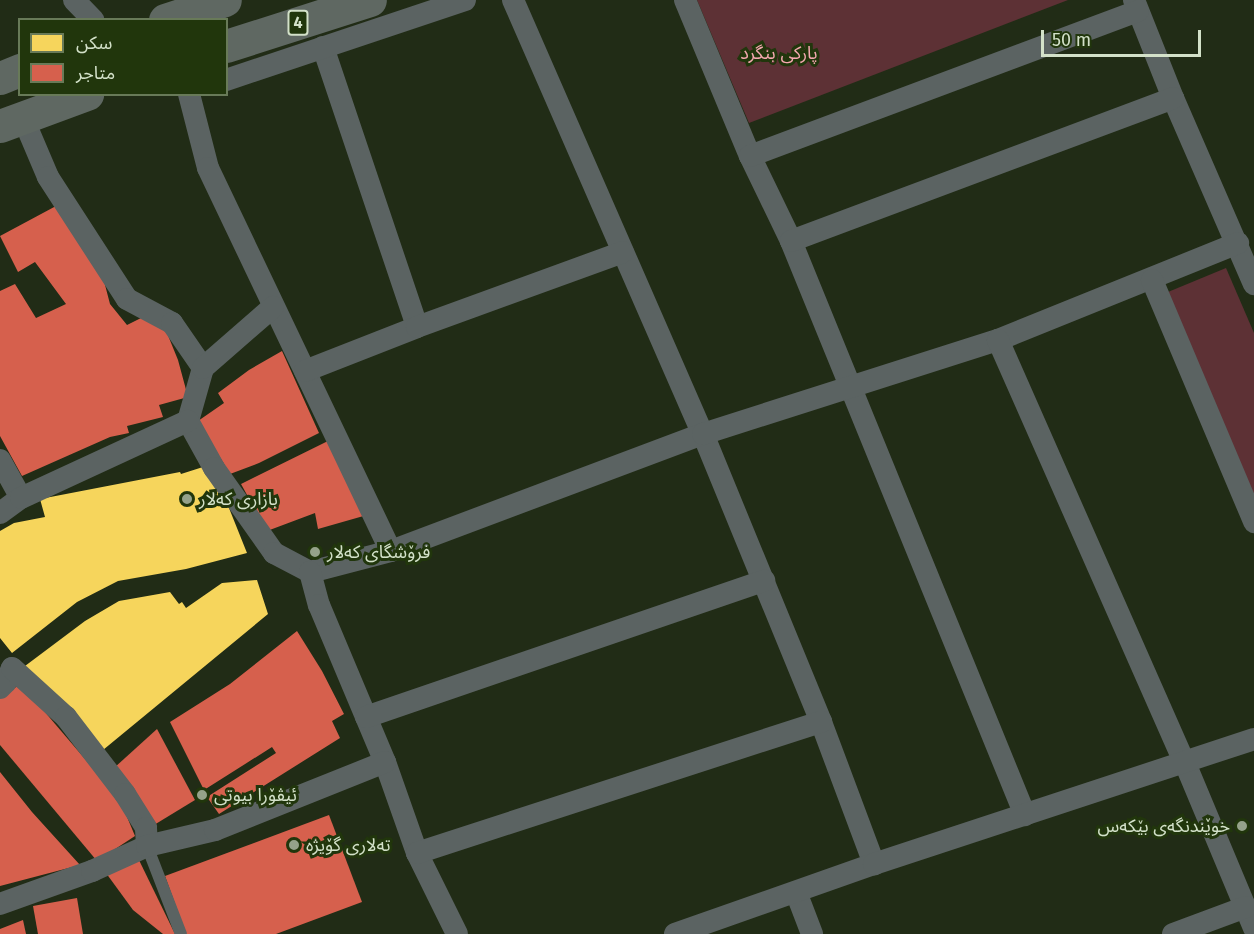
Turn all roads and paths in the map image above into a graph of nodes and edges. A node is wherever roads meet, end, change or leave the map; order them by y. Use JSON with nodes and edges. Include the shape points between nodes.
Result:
{"nodes":[{"id":1,"x":74,"y":0,"type":"edge"},
{"id":2,"x":225,"y":0,"type":"edge"},
{"id":3,"x":370,"y":0,"type":"edge"},
{"id":4,"x":465,"y":0,"type":"edge"},
{"id":5,"x":513,"y":0,"type":"edge"},
{"id":6,"x":685,"y":0,"type":"edge"},
{"id":7,"x":1136,"y":5,"type":"edge"},
{"id":8,"x":91,"y":18,"type":"edge"},
{"id":9,"x":171,"y":18,"type":"edge"},
{"id":10,"x":228,"y":45,"type":"edge"},
{"id":11,"x":323,"y":47,"type":"junction"},
{"id":12,"x":18,"y":71,"type":"edge"},
{"id":13,"x":0,"y":78,"type":"edge"},
{"id":14,"x":228,"y":79,"type":"edge"},
{"id":15,"x":82,"y":96,"type":"edge"},
{"id":16,"x":190,"y":96,"type":"edge"},
{"id":17,"x":1173,"y":98,"type":"junction"},
{"id":18,"x":12,"y":122,"type":"edge"},
{"id":19,"x":750,"y":156,"type":"junction"},
{"id":20,"x":792,"y":241,"type":"junction"},
{"id":21,"x":623,"y":252,"type":"junction"},
{"id":22,"x":1245,"y":253,"type":"edge"},
{"id":23,"x":1152,"y":280,"type":"junction"},
{"id":24,"x":1254,"y":284,"type":"edge"},
{"id":25,"x":273,"y":307,"type":"junction"},
{"id":26,"x":417,"y":327,"type":"junction"},
{"id":27,"x":998,"y":340,"type":"junction"},
{"id":28,"x":203,"y":369,"type":"junction"},
{"id":29,"x":305,"y":370,"type":"junction"},
{"id":30,"x":849,"y":388,"type":"junction"},
{"id":31,"x":188,"y":421,"type":"junction"},
{"id":32,"x":703,"y":434,"type":"junction"},
{"id":33,"x":0,"y":460,"type":"edge"},
{"id":34,"x":21,"y":498,"type":"junction"},
{"id":35,"x":0,"y":513,"type":"edge"},
{"id":36,"x":1254,"y":522,"type":"edge"},
{"id":37,"x":391,"y":551,"type":"junction"},
{"id":38,"x":310,"y":572,"type":"junction"},
{"id":39,"x":764,"y":581,"type":"junction"},
{"id":40,"x":4,"y":670,"type":"edge"},
{"id":41,"x":366,"y":717,"type":"junction"},
{"id":42,"x":821,"y":722,"type":"junction"},
{"id":43,"x":1254,"y":739,"type":"edge"},
{"id":44,"x":386,"y":762,"type":"junction"},
{"id":45,"x":1185,"y":763,"type":"junction"},
{"id":46,"x":1025,"y":815,"type":"junction"},
{"id":47,"x":147,"y":846,"type":"junction"},
{"id":48,"x":417,"y":853,"type":"junction"},
{"id":49,"x":874,"y":864,"type":"junction"},
{"id":50,"x":796,"y":891,"type":"junction"},
{"id":51,"x":0,"y":904,"type":"edge"},
{"id":52,"x":1250,"y":918,"type":"edge"},
{"id":53,"x":181,"y":934,"type":"edge"},
{"id":54,"x":457,"y":934,"type":"edge"},
{"id":55,"x":675,"y":934,"type":"edge"},
{"id":56,"x":812,"y":934,"type":"edge"},
{"id":57,"x":1173,"y":934,"type":"edge"}],
"edges":[{"from":1,"to":8,"type":"street"},
{"from":2,"to":9,"type":"highway"},
{"from":3,"to":10,"type":"highway","number":"4"},
{"from":4,"to":11,"type":"street"},
{"from":5,"to":21,"type":"street"},
{"from":6,"to":19,"type":"street"},
{"from":7,"to":17,"type":"street"},
{"from":7,"to":19,"type":"street"},
{"from":11,"to":14,"type":"street"},
{"from":11,"to":26,"type":"street"},
{"from":12,"to":13,"type":"highway"},
{"from":15,"to":18,"type":"highway"},
{"from":16,"to":25,"type":"street","via":[[208,168]]},
{"from":17,"to":20,"type":"street"},
{"from":17,"to":22,"type":"street"},
{"from":18,"to":28,"type":"street","via":[[128,299],[172,322]]},
{"from":19,"to":20,"type":"street"},
{"from":20,"to":30,"type":"street"},
{"from":21,"to":26,"type":"street"},
{"from":21,"to":32,"type":"street"},
{"from":22,"to":23,"type":"street"},
{"from":22,"to":24,"type":"street"},
{"from":23,"to":27,"type":"street"},
{"from":23,"to":36,"type":"street"},
{"from":25,"to":28,"type":"street"},
{"from":25,"to":29,"type":"street"},
{"from":26,"to":29,"type":"street"},
{"from":27,"to":30,"type":"street"},
{"from":27,"to":45,"type":"street"},
{"from":28,"to":31,"type":"street"},
{"from":29,"to":37,"type":"street"},
{"from":30,"to":32,"type":"street"},
{"from":30,"to":46,"type":"street"},
{"from":31,"to":34,"type":"street"},
{"from":31,"to":38,"type":"street","via":[[214,468],[274,553]]},
{"from":32,"to":37,"type":"street"},
{"from":32,"to":39,"type":"street"},
{"from":33,"to":34,"type":"street"},
{"from":34,"to":35,"type":"street"},
{"from":37,"to":38,"type":"street"},
{"from":38,"to":41,"type":"street","via":[[319,605]]},
{"from":39,"to":41,"type":"street"},
{"from":39,"to":42,"type":"street"},
{"from":40,"to":47,"type":"street","via":[[66,717],[146,828]]},
{"from":41,"to":44,"type":"street"},
{"from":42,"to":48,"type":"street"},
{"from":42,"to":49,"type":"street"},
{"from":43,"to":45,"type":"street"},
{"from":44,"to":47,"type":"street","via":[[215,830]]},
{"from":44,"to":48,"type":"street"},
{"from":45,"to":46,"type":"street"},
{"from":45,"to":52,"type":"street"},
{"from":46,"to":49,"type":"street"},
{"from":47,"to":51,"type":"street","via":[[92,871]]},
{"from":47,"to":53,"type":"lane"},
{"from":48,"to":54,"type":"street"},
{"from":49,"to":50,"type":"street"},
{"from":50,"to":55,"type":"street"},
{"from":50,"to":56,"type":"street"},
{"from":52,"to":57,"type":"street"}]}
